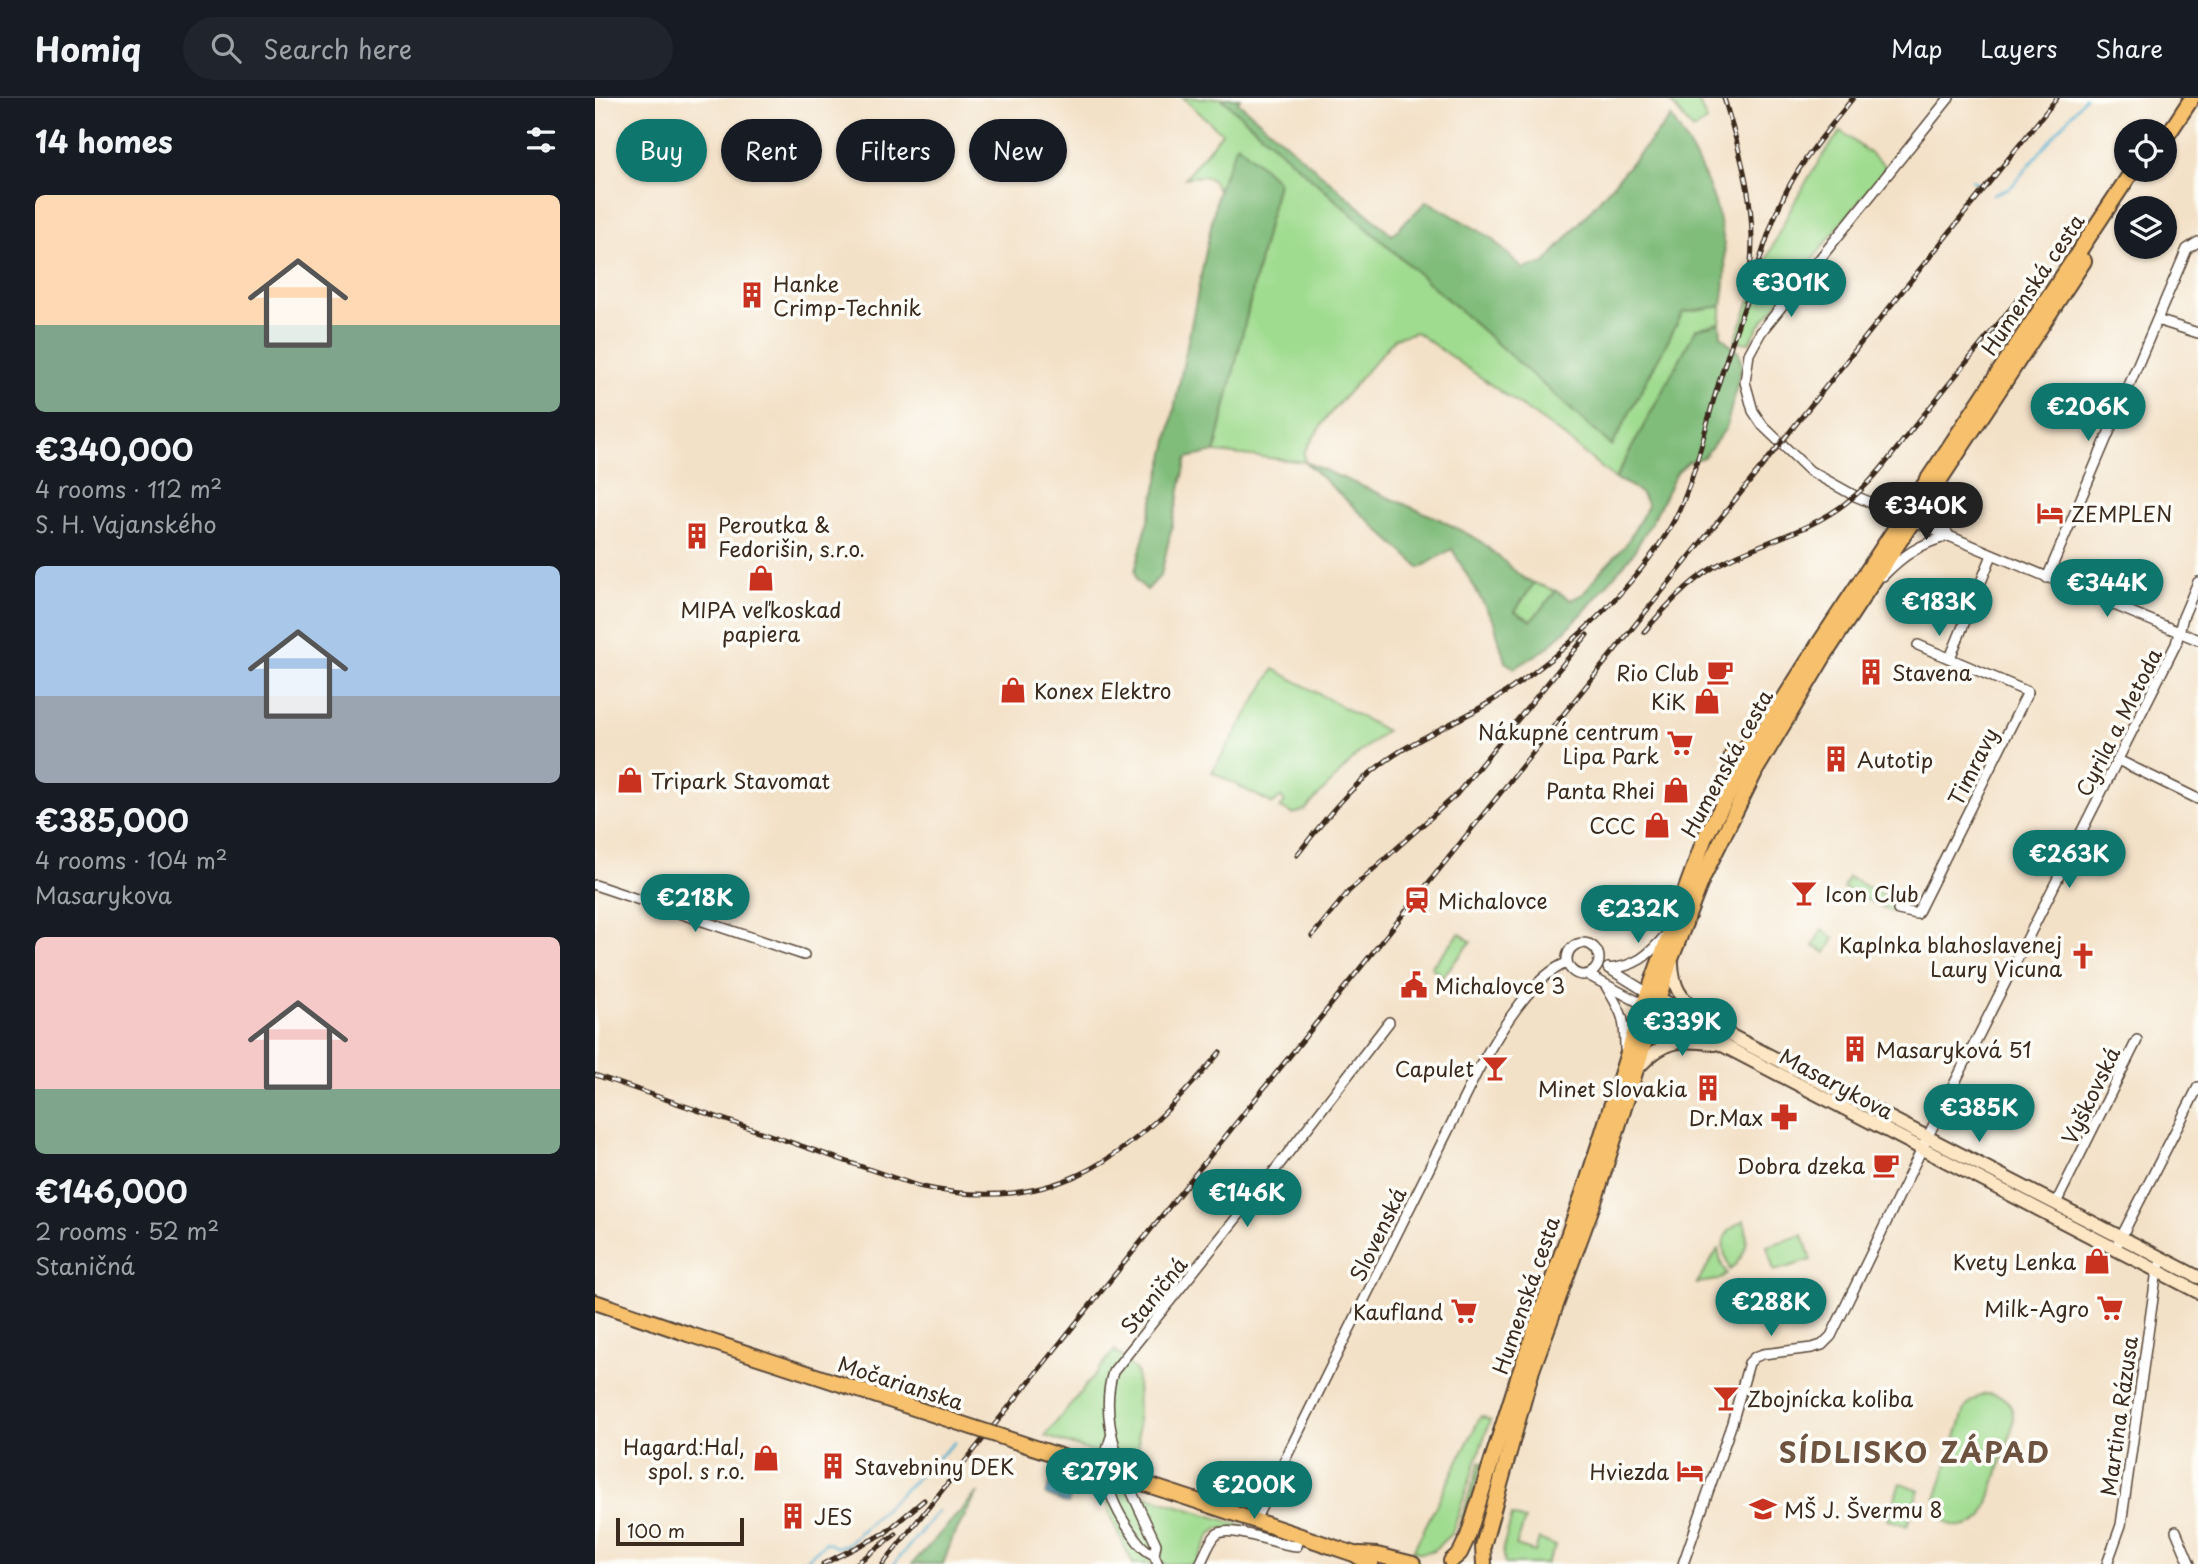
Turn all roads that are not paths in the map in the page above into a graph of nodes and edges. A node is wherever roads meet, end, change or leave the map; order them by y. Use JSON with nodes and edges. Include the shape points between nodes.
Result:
{"nodes":[{"id":1,"x":1949,"y":98,"type":"edge"},
{"id":2,"x":2181,"y":98,"type":"edge"},
{"id":3,"x":2192,"y":98,"type":"edge"},
{"id":4,"x":2167,"y":119,"type":"edge"},
{"id":5,"x":2177,"y":121,"type":"edge"},
{"id":6,"x":2125,"y":182,"type":"edge"},
{"id":7,"x":2137,"y":182,"type":"edge"},
{"id":8,"x":2198,"y":243,"type":"edge"},
{"id":9,"x":2157,"y":320,"type":"junction"},
{"id":10,"x":2198,"y":333,"type":"edge"},
{"id":11,"x":1947,"y":469,"type":"junction"},
{"id":12,"x":1908,"y":518,"type":"junction"},
{"id":13,"x":1949,"y":536,"type":"junction"},
{"id":14,"x":1992,"y":555,"type":"junction"},
{"id":15,"x":2047,"y":578,"type":"junction"},
{"id":16,"x":2198,"y":582,"type":"edge"},
{"id":17,"x":1863,"y":597,"type":"junction"},
{"id":18,"x":2179,"y":632,"type":"junction"},
{"id":19,"x":2198,"y":640,"type":"edge"},
{"id":20,"x":1917,"y":645,"type":"dead end"},
{"id":21,"x":1950,"y":658,"type":"junction"},
{"id":22,"x":2118,"y":760,"type":"junction"},
{"id":23,"x":2198,"y":799,"type":"edge"},
{"id":24,"x":595,"y":885,"type":"edge"},
{"id":25,"x":1898,"y":910,"type":"dead end"},
{"id":26,"x":1671,"y":929,"type":"junction"},
{"id":27,"x":804,"y":955,"type":"dead end"},
{"id":28,"x":1671,"y":959,"type":"junction"},
{"id":29,"x":1599,"y":961,"type":"junction"},
{"id":30,"x":1567,"y":963,"type":"junction"},
{"id":31,"x":1609,"y":969,"type":"junction"},
{"id":32,"x":1588,"y":975,"type":"junction"},
{"id":33,"x":1606,"y":986,"type":"junction"},
{"id":34,"x":1652,"y":1001,"type":"junction"},
{"id":35,"x":1389,"y":1022,"type":"dead end"},
{"id":36,"x":1724,"y":1031,"type":"junction"},
{"id":37,"x":2137,"y":1040,"type":"dead end"},
{"id":38,"x":1728,"y":1047,"type":"junction"},
{"id":39,"x":1630,"y":1068,"type":"junction"},
{"id":40,"x":2198,"y":1087,"type":"edge"},
{"id":41,"x":1926,"y":1143,"type":"junction"},
{"id":42,"x":2018,"y":1191,"type":"junction"},
{"id":43,"x":2056,"y":1203,"type":"junction"},
{"id":44,"x":2119,"y":1243,"type":"junction"},
{"id":45,"x":2160,"y":1265,"type":"junction"},
{"id":46,"x":2198,"y":1277,"type":"edge"},
{"id":47,"x":2198,"y":1292,"type":"edge"},
{"id":48,"x":595,"y":1302,"type":"edge"},
{"id":49,"x":1111,"y":1437,"type":"junction"},
{"id":50,"x":1255,"y":1520,"type":"junction"},
{"id":51,"x":2176,"y":1531,"type":"dead end"},
{"id":52,"x":1300,"y":1536,"type":"junction"},
{"id":53,"x":1354,"y":1554,"type":"junction"},
{"id":54,"x":1156,"y":1560,"type":"edge"},
{"id":55,"x":1446,"y":1563,"type":"edge"},
{"id":56,"x":1200,"y":1564,"type":"edge"},
{"id":57,"x":1371,"y":1564,"type":"edge"},
{"id":58,"x":1413,"y":1564,"type":"edge"},
{"id":59,"x":1477,"y":1564,"type":"edge"},
{"id":60,"x":1483,"y":1564,"type":"edge"},
{"id":61,"x":1683,"y":1564,"type":"edge"},
{"id":62,"x":2107,"y":1564,"type":"edge"},
{"id":63,"x":2190,"y":1564,"type":"edge"}],
"edges":[{"from":1,"to":12,"type":"street","via":[[1761,332],[1749,354],[1745,382],[1753,411],[1763,426],[1810,471],[1854,496]]},
{"from":2,"to":4,"type":"main road"},
{"from":3,"to":5,"type":"main road"},
{"from":6,"to":12,"type":"main road","name":"Humenská cesta"},
{"from":7,"to":11,"type":"main road","name":"Humenská cesta"},
{"from":8,"to":9,"type":"street","via":[[2187,249]]},
{"from":9,"to":10,"type":"street"},
{"from":9,"to":15,"type":"street"},
{"from":11,"to":12,"type":"main road","name":"Humenská cesta"},
{"from":11,"to":13,"type":"street","via":[[1936,498]]},
{"from":12,"to":13,"type":"street"},
{"from":12,"to":17,"type":"main road","name":"Humenská cesta"},
{"from":12,"to":26,"type":"main road","name":"Humenská cesta","via":[[1763,732],[1752,736],[1744,750],[1731,755],[1735,765],[1725,784],[1728,797],[1705,837]]},
{"from":13,"to":14,"type":"street"},
{"from":13,"to":17,"type":"street","via":[[1908,552]]},
{"from":14,"to":15,"type":"street"},
{"from":14,"to":21,"type":"street"},
{"from":15,"to":18,"type":"street"},
{"from":16,"to":18,"type":"street","name":"Cyrila a Metoda"},
{"from":17,"to":28,"type":"main road","name":"Humenská cesta","via":[[1756,770],[1703,877]]},
{"from":18,"to":19,"type":"street"},
{"from":18,"to":22,"type":"street","name":"Cyrila a Metoda"},
{"from":20,"to":21,"type":"street","name":"Timravy"},
{"from":21,"to":25,"type":"street","name":"Timravy","via":[[2028,692],[1917,914]]},
{"from":22,"to":23,"type":"street"},
{"from":22,"to":41,"type":"street","name":"Cyrila a Metoda"},
{"from":24,"to":27,"type":"street"},
{"from":26,"to":31,"type":"street","via":[[1641,961]]},
{"from":26,"to":34,"type":"main road","name":"Humenská cesta"},
{"from":28,"to":34,"type":"main road","name":"Humenská cesta"},
{"from":28,"to":36,"type":"main road","via":[[1672,977],[1682,998]]},
{"from":29,"to":30,"type":"street","via":[[1594,948],[1582,943],[1569,950]]},
{"from":29,"to":31,"type":"street"},
{"from":29,"to":32,"type":"street"},
{"from":30,"to":32,"type":"street","via":[[1574,974]]},
{"from":30,"to":50,"type":"street","name":"Slovenská","via":[[1548,974],[1503,1027],[1478,1070]]},
{"from":31,"to":34,"type":"street"},
{"from":32,"to":33,"type":"street"},
{"from":33,"to":34,"type":"street"},
{"from":33,"to":39,"type":"street","via":[[1624,1019]]},
{"from":34,"to":36,"type":"main road","name":"Masarykova"},
{"from":34,"to":38,"type":"main road","name":"Masarykova"},
{"from":34,"to":39,"type":"main road","name":"Humenská cesta"},
{"from":35,"to":49,"type":"street","name":"Staničná","via":[[1113,1372],[1109,1386]]},
{"from":36,"to":41,"type":"main road","name":"Masarykova"},
{"from":37,"to":43,"type":"street","name":"Vyškovská"},
{"from":38,"to":39,"type":"main road","via":[[1671,1043]]},
{"from":38,"to":41,"type":"main road","name":"Masarykova"},
{"from":39,"to":55,"type":"main road","name":"Humenská cesta","via":[[1518,1377],[1468,1536],[1460,1553]]},
{"from":39,"to":60,"type":"main road","name":"Humenská cesta","via":[[1595,1196],[1526,1388],[1483,1546]]},
{"from":40,"to":44,"type":"street"},
{"from":41,"to":42,"type":"main road","name":"Masarykova"},
{"from":41,"to":61,"type":"street","name":"Cyrila a Metoda","via":[[1831,1336],[1822,1345],[1763,1354],[1749,1363]]},
{"from":42,"to":43,"type":"main road","name":"Masarykova"},
{"from":42,"to":44,"type":"main road","name":"Masarykova"},
{"from":43,"to":44,"type":"main road","name":"Masarykova"},
{"from":44,"to":45,"type":"main road","name":"Masarykova"},
{"from":45,"to":46,"type":"main road","name":"Masarykova"},
{"from":45,"to":47,"type":"main road","name":"Masarykova"},
{"from":45,"to":62,"type":"street","name":"Martina Rázusa","via":[[2121,1525]]},
{"from":48,"to":50,"type":"main road","name":"Močarianska","bridge":true},
{"from":49,"to":54,"type":"street","name":"Staničná","via":[[1156,1544]]},
{"from":49,"to":54,"type":"street","name":"Staničná","via":[[1105,1467],[1110,1496],[1145,1551]]},
{"from":50,"to":52,"type":"main road","name":"Močarianska"},
{"from":51,"to":63,"type":"street"},
{"from":52,"to":53,"type":"main road","name":"Močarianska"},
{"from":52,"to":56,"type":"street","via":[[1297,1546],[1287,1546],[1220,1532]]},
{"from":53,"to":57,"type":"main road"},
{"from":53,"to":58,"type":"main road"},
{"from":55,"to":59,"type":"main road","via":[[1461,1559]]}]}
